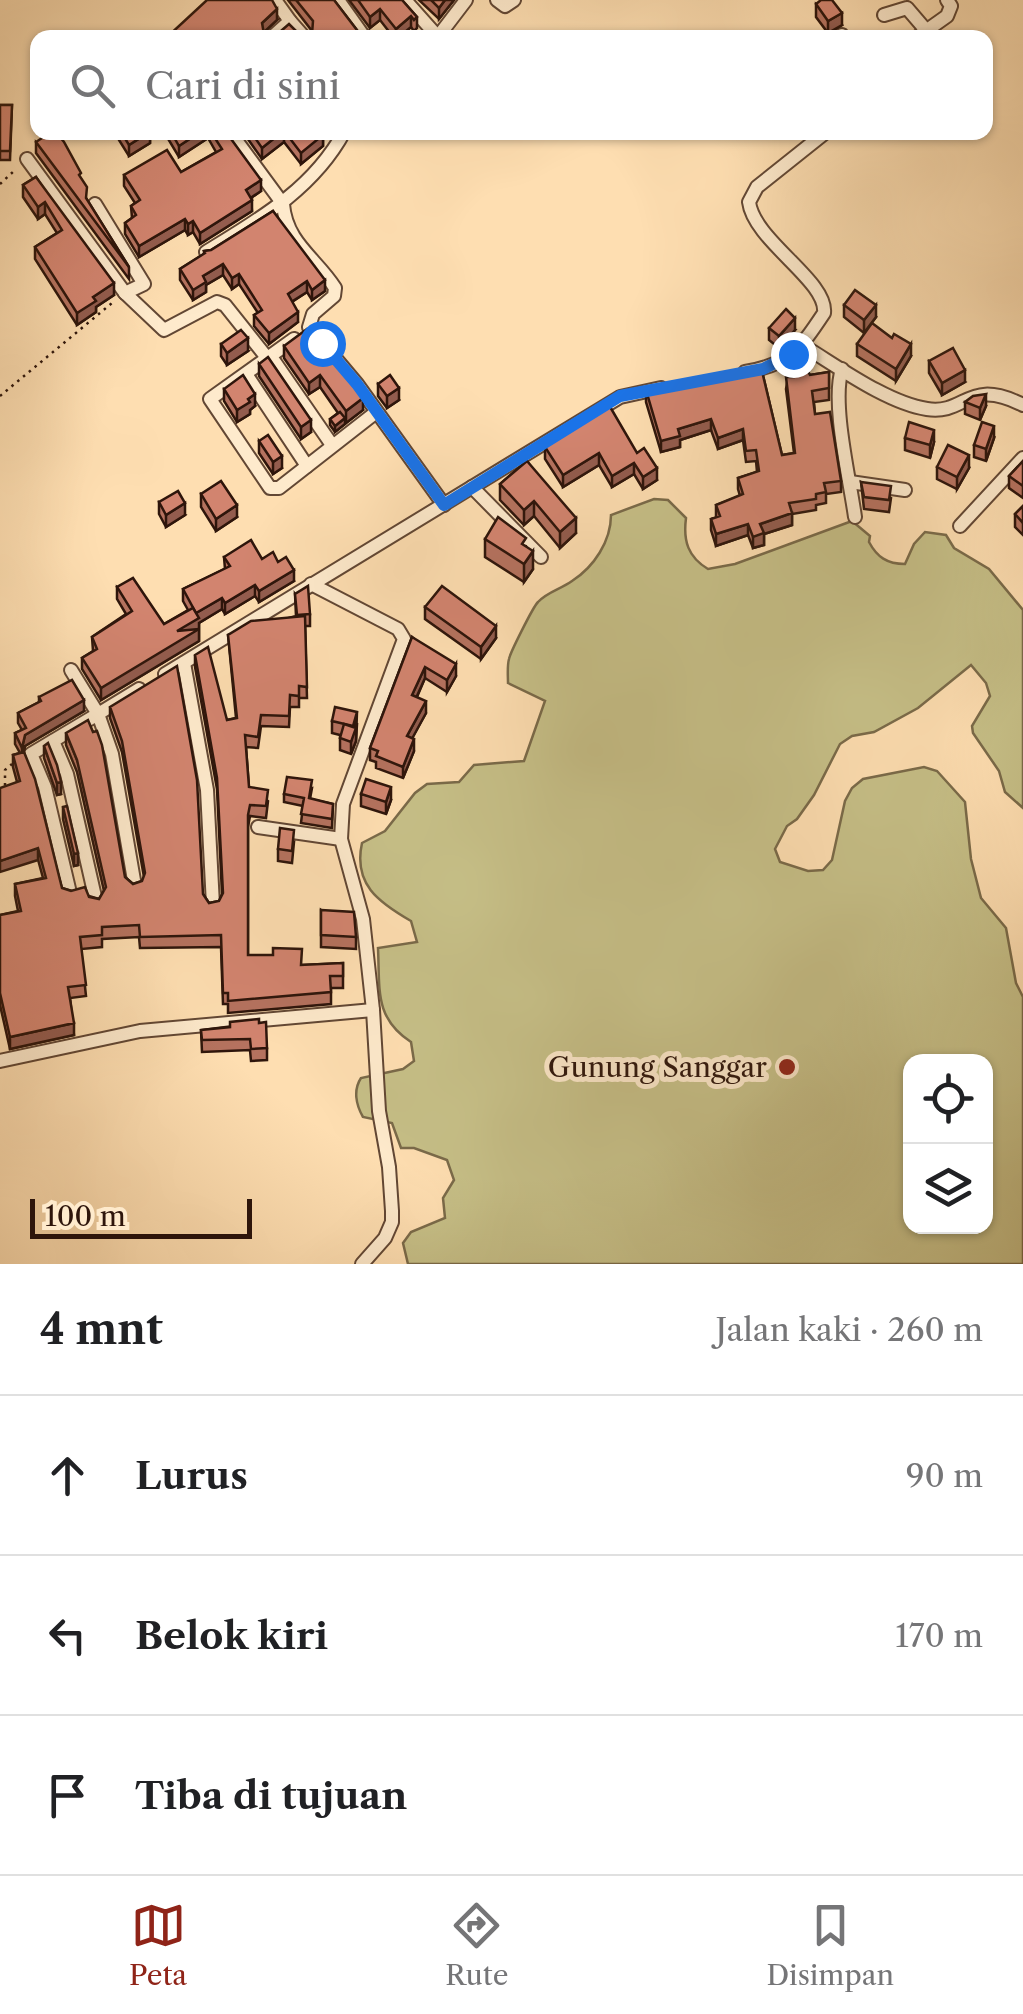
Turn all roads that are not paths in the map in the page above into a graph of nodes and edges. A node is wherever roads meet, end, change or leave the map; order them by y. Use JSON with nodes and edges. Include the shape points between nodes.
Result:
{"nodes":[{"id":1,"x":275,"y":0,"type":"edge"},
{"id":2,"x":338,"y":0,"type":"edge"},
{"id":3,"x":406,"y":0,"type":"edge"},
{"id":4,"x":466,"y":0,"type":"edge"},
{"id":5,"x":498,"y":0,"type":"edge"},
{"id":6,"x":514,"y":0,"type":"edge"},
{"id":7,"x":947,"y":0,"type":"edge"},
{"id":8,"x":884,"y":16,"type":"dead end"},
{"id":9,"x":290,"y":21,"type":"junction"},
{"id":10,"x":280,"y":30,"type":"edge"},
{"id":11,"x":298,"y":30,"type":"edge"},
{"id":12,"x":359,"y":30,"type":"edge"},
{"id":13,"x":431,"y":30,"type":"edge"},
{"id":14,"x":441,"y":30,"type":"edge"},
{"id":15,"x":919,"y":30,"type":"edge"},
{"id":16,"x":924,"y":30,"type":"edge"},
{"id":17,"x":236,"y":140,"type":"edge"},
{"id":18,"x":340,"y":140,"type":"edge"},
{"id":19,"x":816,"y":140,"type":"edge"},
{"id":20,"x":27,"y":159,"type":"road end"},
{"id":21,"x":95,"y":204,"type":"edge"},
{"id":22,"x":283,"y":204,"type":"junction"},
{"id":23,"x":206,"y":252,"type":"edge"},
{"id":24,"x":125,"y":293,"type":"junction"},
{"id":25,"x":309,"y":327,"type":"junction"},
{"id":26,"x":802,"y":346,"type":"junction"},
{"id":27,"x":268,"y":358,"type":"junction"},
{"id":28,"x":842,"y":369,"type":"junction"},
{"id":29,"x":246,"y":374,"type":"junction"},
{"id":30,"x":732,"y":374,"type":"edge"},
{"id":31,"x":675,"y":386,"type":"edge"},
{"id":32,"x":1023,"y":405,"type":"edge"},
{"id":33,"x":375,"y":413,"type":"junction"},
{"id":34,"x":332,"y":445,"type":"junction"},
{"id":35,"x":1023,"y":458,"type":"edge"},
{"id":36,"x":307,"y":466,"type":"junction"},
{"id":37,"x":850,"y":482,"type":"junction"},
{"id":38,"x":472,"y":487,"type":"junction"},
{"id":39,"x":905,"y":490,"type":"dead end"},
{"id":40,"x":444,"y":505,"type":"junction"},
{"id":41,"x":855,"y":517,"type":"dead end"},
{"id":42,"x":960,"y":526,"type":"dead end"},
{"id":43,"x":540,"y":558,"type":"dead end"},
{"id":44,"x":311,"y":584,"type":"junction"},
{"id":45,"x":184,"y":664,"type":"junction"},
{"id":46,"x":71,"y":670,"type":"dead end"},
{"id":47,"x":98,"y":714,"type":"junction"},
{"id":48,"x":53,"y":741,"type":"junction"},
{"id":49,"x":258,"y":827,"type":"dead end"},
{"id":50,"x":341,"y":840,"type":"junction"},
{"id":51,"x":135,"y":886,"type":"edge"},
{"id":52,"x":70,"y":892,"type":"edge"},
{"id":53,"x":96,"y":901,"type":"edge"},
{"id":54,"x":212,"y":905,"type":"edge"},
{"id":55,"x":374,"y":1010,"type":"junction"},
{"id":56,"x":0,"y":1061,"type":"edge"},
{"id":57,"x":362,"y":1264,"type":"edge"}],
"edges":[{"from":1,"to":9,"type":"street"},
{"from":2,"to":12,"type":"street"},
{"from":3,"to":13,"type":"street"},
{"from":4,"to":14,"type":"street"},
{"from":5,"to":6,"type":"street","via":[[505,6]]},
{"from":7,"to":16,"type":"street","via":[[950,12]]},
{"from":8,"to":15,"type":"street","via":[[908,8]]},
{"from":9,"to":10,"type":"street"},
{"from":9,"to":11,"type":"street"},
{"from":17,"to":22,"type":"street"},
{"from":18,"to":22,"type":"street"},
{"from":19,"to":26,"type":"street","via":[[757,187],[749,202],[760,228],[823,301],[824,314]]},
{"from":20,"to":24,"type":"street"},
{"from":21,"to":24,"type":"street","via":[[144,284]]},
{"from":22,"to":23,"type":"street"},
{"from":22,"to":25,"type":"street","via":[[300,249],[336,288]]},
{"from":24,"to":27,"type":"street","via":[[164,330],[222,303]]},
{"from":25,"to":27,"type":"street"},
{"from":25,"to":33,"type":"street"},
{"from":26,"to":28,"type":"street"},
{"from":26,"to":30,"type":"street","via":[[780,364]]},
{"from":27,"to":29,"type":"street"},
{"from":27,"to":34,"type":"street"},
{"from":28,"to":32,"type":"street","via":[[928,410],[984,393]]},
{"from":28,"to":37,"type":"street"},
{"from":29,"to":36,"type":"street"},
{"from":29,"to":36,"type":"street","via":[[212,397],[212,404],[272,490]]},
{"from":31,"to":38,"type":"street","via":[[620,396]]},
{"from":33,"to":34,"type":"street"},
{"from":33,"to":40,"type":"street"},
{"from":34,"to":36,"type":"street"},
{"from":35,"to":42,"type":"street"},
{"from":37,"to":39,"type":"street"},
{"from":37,"to":41,"type":"street"},
{"from":38,"to":40,"type":"street"},
{"from":38,"to":43,"type":"street"},
{"from":40,"to":44,"type":"street"},
{"from":44,"to":45,"type":"street"},
{"from":44,"to":50,"type":"street","via":[[404,638],[343,804]]},
{"from":45,"to":47,"type":"street"},
{"from":45,"to":54,"type":"street","via":[[205,773]]},
{"from":46,"to":47,"type":"street"},
{"from":47,"to":48,"type":"street"},
{"from":47,"to":51,"type":"street","via":[[112,754]]},
{"from":48,"to":52,"type":"street","via":[[31,754]]},
{"from":48,"to":53,"type":"street"},
{"from":49,"to":50,"type":"street"},
{"from":50,"to":55,"type":"street","via":[[363,919]]},
{"from":55,"to":56,"type":"street","via":[[140,1031]]},
{"from":55,"to":57,"type":"street","via":[[392,1222]]}]}
